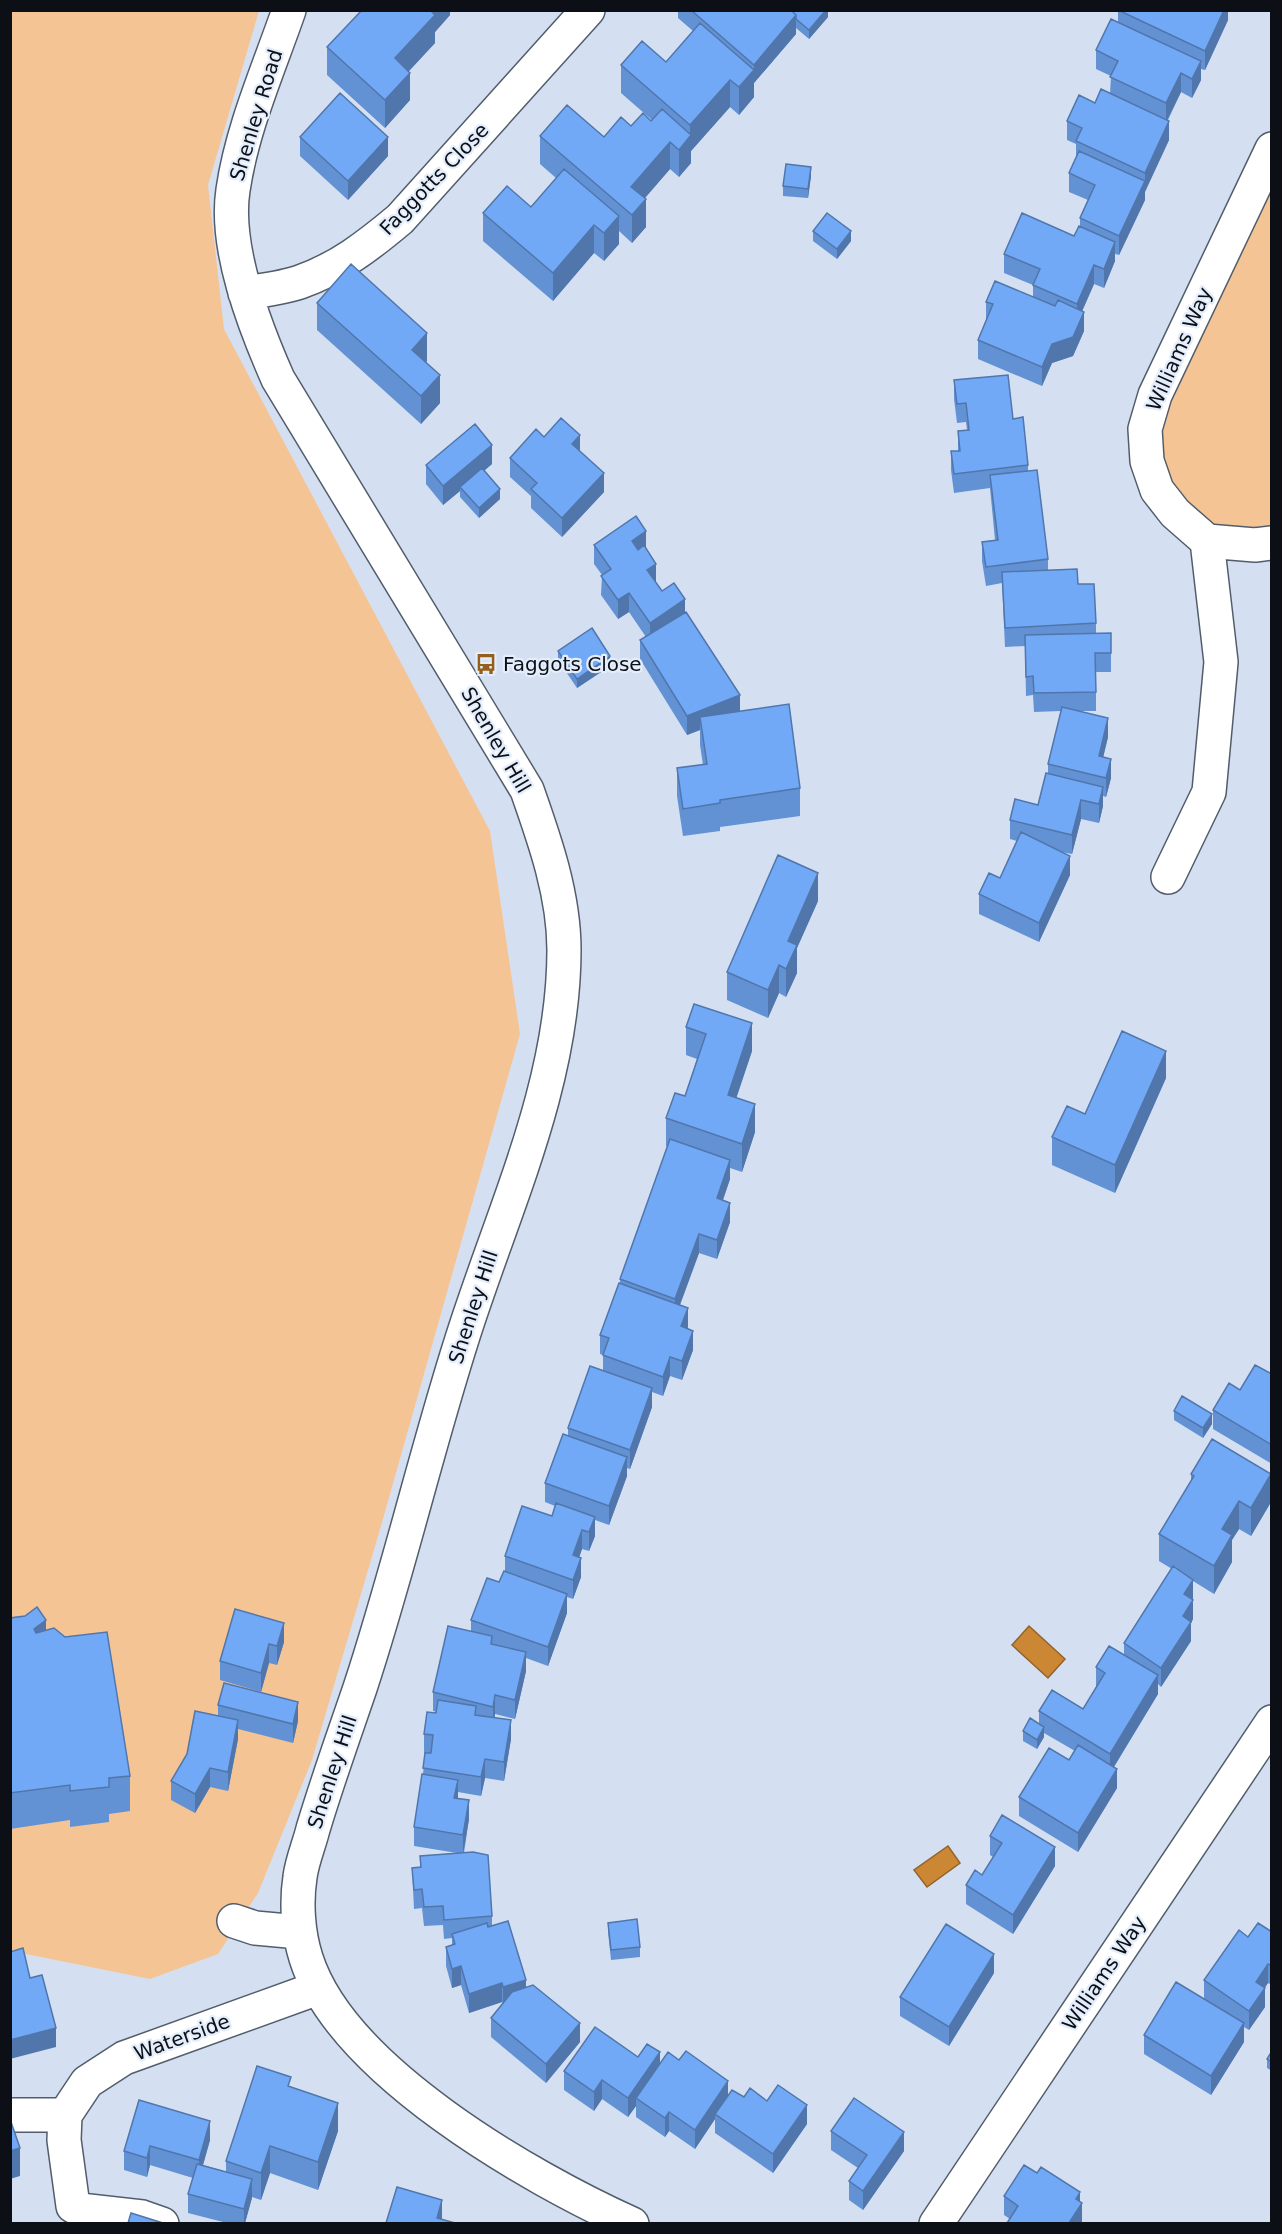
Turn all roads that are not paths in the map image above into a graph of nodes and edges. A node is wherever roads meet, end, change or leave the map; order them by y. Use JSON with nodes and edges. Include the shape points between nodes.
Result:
{"nodes":[{"id":1,"x":289,"y":10,"type":"edge"},
{"id":2,"x":588,"y":10,"type":"edge"},
{"id":3,"x":1272,"y":149,"type":"edge"},
{"id":4,"x":244,"y":293,"type":"junction"},
{"id":5,"x":1207,"y":541,"type":"junction"},
{"id":6,"x":1272,"y":543,"type":"edge"},
{"id":7,"x":1168,"y":877,"type":"dead end"},
{"id":8,"x":1272,"y":1722,"type":"edge"},
{"id":9,"x":234,"y":1921,"type":"dead end"},
{"id":10,"x":299,"y":1932,"type":"junction"},
{"id":11,"x":318,"y":1988,"type":"junction"},
{"id":12,"x":10,"y":2115,"type":"edge"},
{"id":13,"x":65,"y":2115,"type":"junction"},
{"id":14,"x":162,"y":2223,"type":"edge"},
{"id":15,"x":632,"y":2223,"type":"edge"},
{"id":16,"x":936,"y":2223,"type":"edge"}],
"edges":[{"from":1,"to":4,"type":"street","name":"Shenley Road","via":[[252,116],[232,191]]},
{"from":2,"to":4,"type":"street","name":"Faggotts Close","via":[[392,226],[333,268],[299,283]]},
{"from":3,"to":5,"type":"street","name":"Williams Way","via":[[1155,395],[1145,429],[1147,461],[1157,490],[1175,513]]},
{"from":4,"to":10,"type":"street","name":"Shenley Hill","via":[[278,380],[527,790],[551,860],[564,946],[560,1025],[544,1096],[461,1342],[385,1610],[316,1818],[300,1878]]},
{"from":5,"to":6,"type":"street"},
{"from":5,"to":7,"type":"street","via":[[1221,662],[1209,792]]},
{"from":8,"to":16,"type":"street","name":"Williams Way"},
{"from":9,"to":10,"type":"street","via":[[255,1928]]},
{"from":10,"to":11,"type":"street","name":"Shenley Hill"},
{"from":11,"to":13,"type":"street","name":"Waterside","via":[[124,2058],[87,2082]]},
{"from":11,"to":15,"type":"street","name":"Shenley Hill","via":[[382,2064],[436,2110],[495,2152],[579,2200]]},
{"from":12,"to":13,"type":"street"},
{"from":13,"to":14,"type":"street","via":[[64,2140],[73,2206]]}]}
